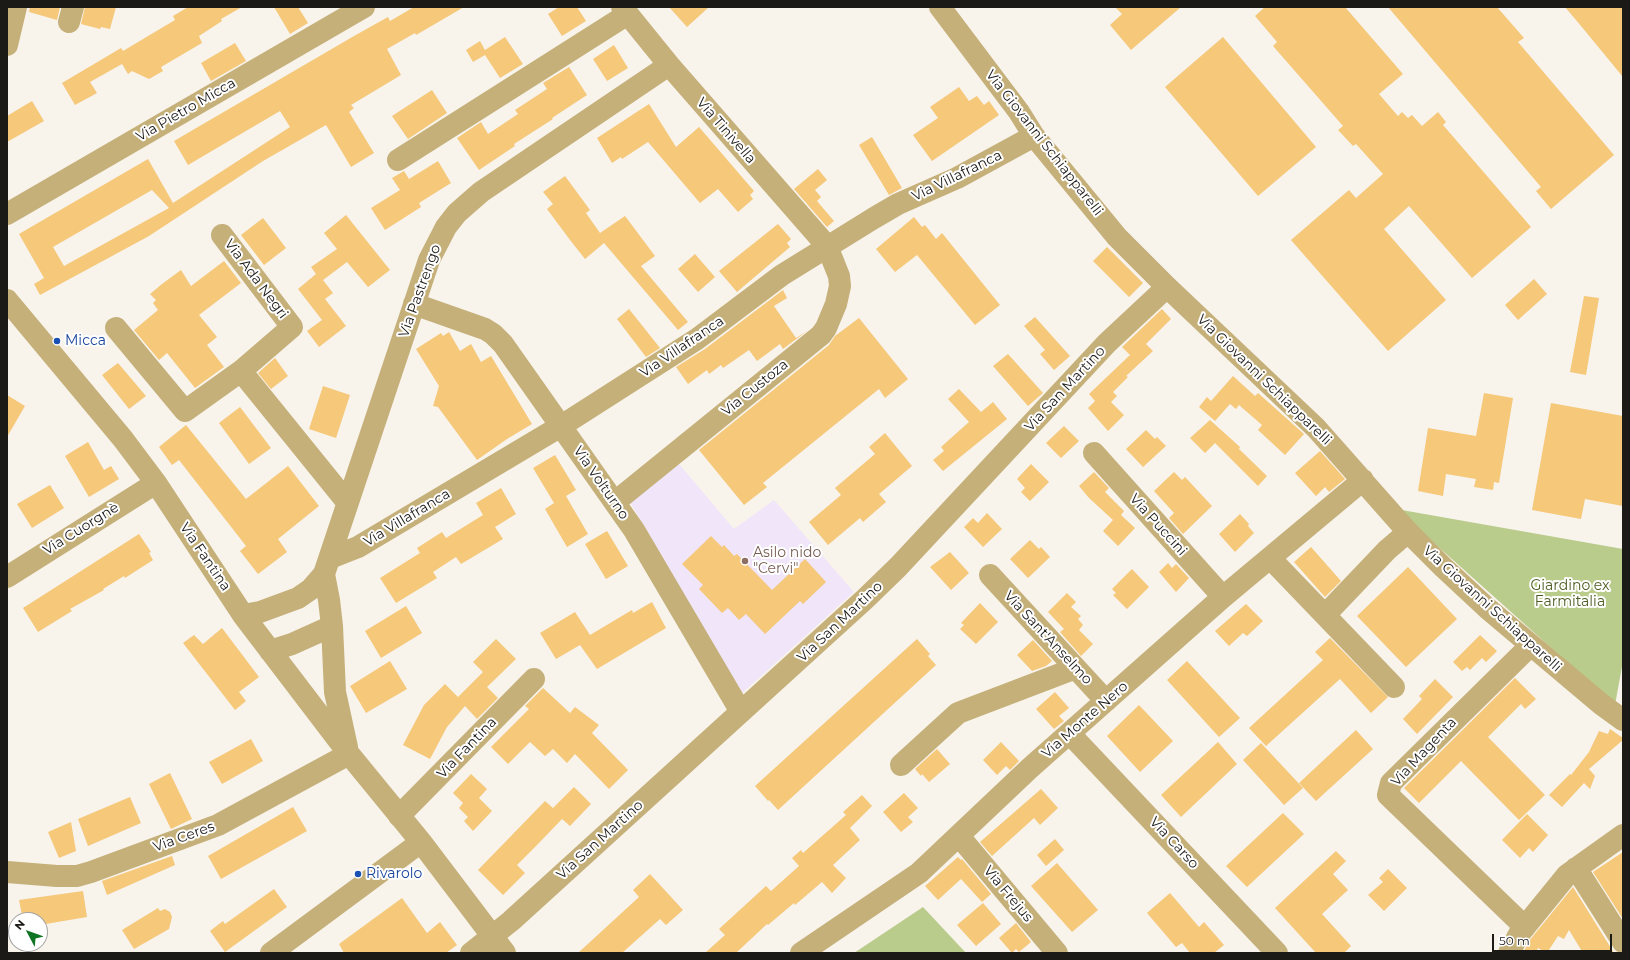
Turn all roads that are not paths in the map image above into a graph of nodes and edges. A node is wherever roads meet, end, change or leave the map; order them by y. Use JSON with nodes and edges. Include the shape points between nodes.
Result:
{"nodes":[{"id":1,"x":16,"y":7,"type":"edge"},
{"id":2,"x":364,"y":7,"type":"edge"},
{"id":3,"x":940,"y":7,"type":"edge"},
{"id":4,"x":625,"y":11,"type":"edge"},
{"id":5,"x":7,"y":45,"type":"edge"},
{"id":6,"x":669,"y":65,"type":"junction"},
{"id":7,"x":1034,"y":136,"type":"junction"},
{"id":8,"x":398,"y":160,"type":"dead end"},
{"id":9,"x":7,"y":214,"type":"edge"},
{"id":10,"x":222,"y":235,"type":"dead end"},
{"id":11,"x":827,"y":246,"type":"junction"},
{"id":12,"x":1166,"y":287,"type":"junction"},
{"id":13,"x":7,"y":300,"type":"edge"},
{"id":14,"x":414,"y":304,"type":"junction"},
{"id":15,"x":116,"y":328,"type":"dead end"},
{"id":16,"x":241,"y":371,"type":"junction"},
{"id":17,"x":561,"y":426,"type":"junction"},
{"id":18,"x":1094,"y":453,"type":"dead end"},
{"id":19,"x":1363,"y":480,"type":"junction"},
{"id":20,"x":156,"y":483,"type":"junction"},
{"id":21,"x":348,"y":502,"type":"junction"},
{"id":22,"x":614,"y":502,"type":"junction"},
{"id":23,"x":1408,"y":532,"type":"junction"},
{"id":24,"x":1270,"y":558,"type":"junction"},
{"id":25,"x":327,"y":566,"type":"junction"},
{"id":26,"x":990,"y":575,"type":"dead end"},
{"id":27,"x":7,"y":577,"type":"edge"},
{"id":28,"x":1223,"y":597,"type":"junction"},
{"id":29,"x":1326,"y":614,"type":"junction"},
{"id":30,"x":244,"y":616,"type":"junction"},
{"id":31,"x":332,"y":626,"type":"junction"},
{"id":32,"x":1531,"y":645,"type":"junction"},
{"id":33,"x":270,"y":651,"type":"junction"},
{"id":34,"x":1076,"y":668,"type":"junction"},
{"id":35,"x":534,"y":679,"type":"dead end"},
{"id":36,"x":1394,"y":686,"type":"dead end"},
{"id":37,"x":1106,"y":701,"type":"junction"},
{"id":38,"x":741,"y":712,"type":"junction"},
{"id":39,"x":1623,"y":720,"type":"edge"},
{"id":40,"x":1070,"y":734,"type":"junction"},
{"id":41,"x":349,"y":754,"type":"junction"},
{"id":42,"x":902,"y":765,"type":"dead end"},
{"id":43,"x":399,"y":816,"type":"junction"},
{"id":44,"x":1623,"y":835,"type":"edge"},
{"id":45,"x":959,"y":836,"type":"junction"},
{"id":46,"x":421,"y":842,"type":"junction"},
{"id":47,"x":1576,"y":868,"type":"junction"},
{"id":48,"x":7,"y":872,"type":"edge"},
{"id":49,"x":1525,"y":927,"type":"junction"},
{"id":50,"x":1623,"y":942,"type":"edge"},
{"id":51,"x":499,"y":945,"type":"edge"},
{"id":52,"x":806,"y":952,"type":"edge"},
{"id":53,"x":271,"y":953,"type":"edge"},
{"id":54,"x":471,"y":953,"type":"edge"},
{"id":55,"x":1058,"y":953,"type":"edge"},
{"id":56,"x":1277,"y":953,"type":"edge"},
{"id":57,"x":1509,"y":953,"type":"edge"}],
"edges":[{"from":1,"to":5,"type":"street"},
{"from":2,"to":9,"type":"street","name":"Via Pietro Micca"},
{"from":3,"to":7,"type":"street","name":"Via Giovanni Schiapparelli","via":[[1019,112]]},
{"from":4,"to":6,"type":"street","name":"Via Tinivella"},
{"from":4,"to":8,"type":"street","name":"Via Tinivella"},
{"from":6,"to":11,"type":"street","name":"Via Tinivella"},
{"from":6,"to":14,"type":"street","name":"Via Pastrengo","via":[[481,192],[461,209],[436,244]]},
{"from":7,"to":11,"type":"street","name":"Via Villafranca","via":[[957,178],[898,204]]},
{"from":7,"to":12,"type":"street","name":"Via Giovanni Schiapparelli","via":[[1117,237]]},
{"from":10,"to":16,"type":"street","name":"Via Ada Negri","via":[[292,327]]},
{"from":11,"to":17,"type":"street","name":"Via Villafranca","via":[[697,339]]},
{"from":11,"to":22,"type":"street","name":"Via Custoza","via":[[837,270],[840,286],[836,304],[821,335]]},
{"from":12,"to":19,"type":"street","name":"Via Giovanni Schiapparelli","via":[[1316,428]]},
{"from":12,"to":38,"type":"street","name":"Via San Martino","via":[[1107,343],[898,567]]},
{"from":13,"to":20,"type":"street","name":"Via Fantina","via":[[123,439]]},
{"from":14,"to":17,"type":"street","name":"Via Volturno","via":[[493,334],[503,344]]},
{"from":14,"to":21,"type":"street","name":"Via Pastrengo"},
{"from":15,"to":16,"type":"street","name":"Via Ada Negri","via":[[185,412]]},
{"from":16,"to":21,"type":"street"},
{"from":17,"to":22,"type":"street","name":"Via Volturno"},
{"from":17,"to":25,"type":"street","name":"Via Villafranca"},
{"from":18,"to":28,"type":"street","name":"Via Puccini"},
{"from":19,"to":23,"type":"street","name":"Via Giovanni Schiapparelli"},
{"from":19,"to":24,"type":"street","name":"Via Monte Nero"},
{"from":20,"to":27,"type":"street","name":"Via Cuorgnè"},
{"from":20,"to":30,"type":"street","name":"Via Fantina"},
{"from":21,"to":25,"type":"street","name":"Via Pastrengo"},
{"from":22,"to":38,"type":"street","name":"Via Volturno","via":[[634,530]]},
{"from":23,"to":29,"type":"street","via":[[1387,550]]},
{"from":23,"to":32,"type":"street","name":"Via Giovanni Schiapparelli","via":[[1443,568]]},
{"from":24,"to":28,"type":"street","name":"Via Monte Nero"},
{"from":24,"to":29,"type":"street"},
{"from":25,"to":30,"type":"street","name":"Via Pastrengo","via":[[311,589],[298,598]]},
{"from":25,"to":31,"type":"street","name":"Via Pastrengo"},
{"from":26,"to":34,"type":"street","name":"Via Sant'Anselmo"},
{"from":28,"to":37,"type":"street","name":"Via Monte Nero"},
{"from":29,"to":36,"type":"street"},
{"from":30,"to":33,"type":"street","name":"Via Fantina"},
{"from":31,"to":33,"type":"street"},
{"from":31,"to":41,"type":"street","name":"Via Pastrengo","via":[[335,692]]},
{"from":32,"to":39,"type":"street","name":"Via Giovanni Schiapparelli"},
{"from":32,"to":49,"type":"street","name":"Via Magenta","via":[[1391,784],[1388,795]]},
{"from":33,"to":41,"type":"street","name":"Via Fantina"},
{"from":34,"to":37,"type":"street","name":"Via Sant'Anselmo"},
{"from":34,"to":42,"type":"street","via":[[958,713]]},
{"from":35,"to":43,"type":"street","name":"Via Fantina"},
{"from":37,"to":40,"type":"street","name":"Via Monte Nero"},
{"from":38,"to":51,"type":"street","name":"Via San Martino"},
{"from":40,"to":45,"type":"street","name":"Via Monte Nero","via":[[1030,768]]},
{"from":40,"to":56,"type":"street","name":"Via Carso"},
{"from":41,"to":43,"type":"street","name":"Via Fantina"},
{"from":41,"to":48,"type":"street","name":"Via Ceres","via":[[218,825],[91,872],[77,876]]},
{"from":43,"to":46,"type":"street","name":"Via Fantina"},
{"from":44,"to":47,"type":"street"},
{"from":45,"to":52,"type":"street","name":"Via Monte Nero","via":[[909,880]]},
{"from":45,"to":55,"type":"street","name":"Via Frejus"},
{"from":46,"to":51,"type":"street","name":"Via Fantina"},
{"from":46,"to":53,"type":"street"},
{"from":47,"to":49,"type":"street","via":[[1567,875]]},
{"from":47,"to":50,"type":"street"},
{"from":49,"to":57,"type":"street"},
{"from":51,"to":54,"type":"street","name":"Via San Martino"}]}
